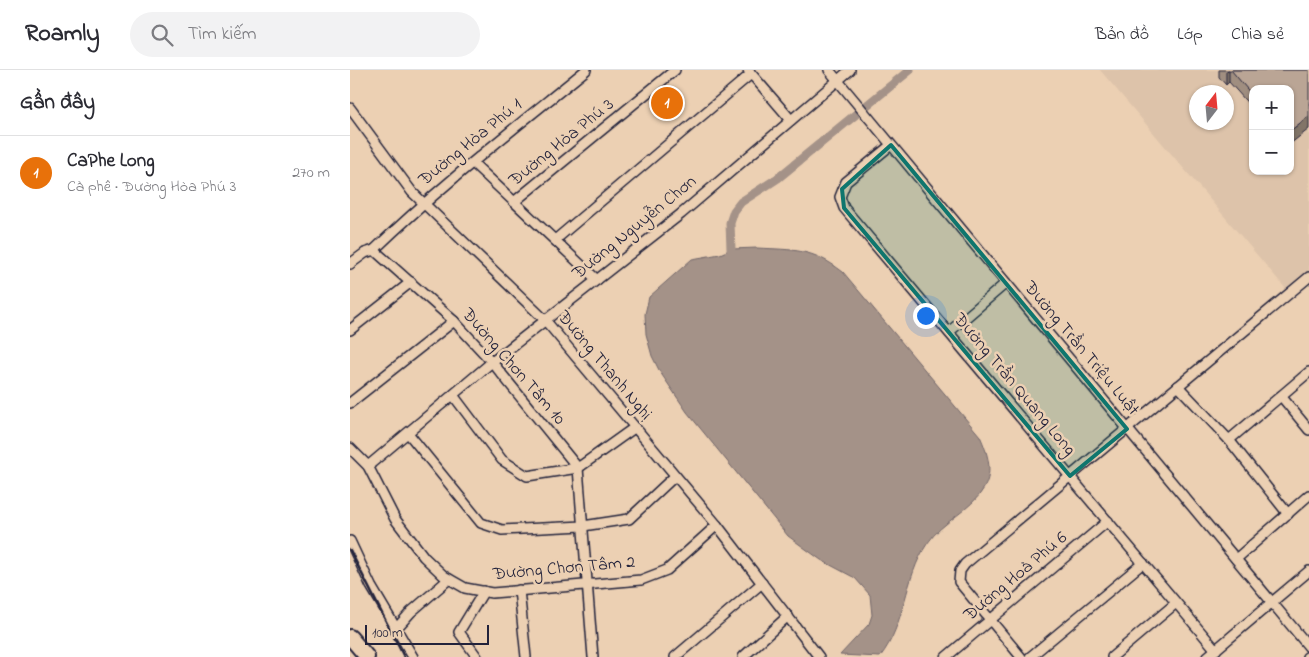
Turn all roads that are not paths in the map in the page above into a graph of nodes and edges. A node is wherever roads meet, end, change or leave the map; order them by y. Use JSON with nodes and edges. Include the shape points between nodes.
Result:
{"nodes":[{"id":1,"x":586,"y":70,"type":"edge"},
{"id":2,"x":675,"y":70,"type":"edge"},
{"id":3,"x":829,"y":70,"type":"edge"},
{"id":4,"x":850,"y":70,"type":"edge"},
{"id":5,"x":749,"y":72,"type":"edge"},
{"id":6,"x":838,"y":80,"type":"junction"},
{"id":7,"x":350,"y":108,"type":"edge"},
{"id":8,"x":791,"y":120,"type":"junction"},
{"id":9,"x":891,"y":145,"type":"junction"},
{"id":10,"x":474,"y":164,"type":"junction"},
{"id":11,"x":514,"y":202,"type":"junction"},
{"id":12,"x":423,"y":203,"type":"junction"},
{"id":13,"x":555,"y":240,"type":"junction"},
{"id":14,"x":374,"y":250,"type":"junction"},
{"id":15,"x":350,"y":264,"type":"edge"},
{"id":16,"x":1309,"y":277,"type":"edge"},
{"id":17,"x":597,"y":280,"type":"junction"},
{"id":18,"x":410,"y":282,"type":"junction"},
{"id":19,"x":1006,"y":283,"type":"junction"},
{"id":20,"x":545,"y":320,"type":"junction"},
{"id":21,"x":454,"y":322,"type":"junction"},
{"id":22,"x":350,"y":330,"type":"edge"},
{"id":23,"x":949,"y":332,"type":"junction"},
{"id":24,"x":492,"y":362,"type":"junction"},
{"id":25,"x":1309,"y":372,"type":"edge"},
{"id":26,"x":1178,"y":386,"type":"junction"},
{"id":27,"x":453,"y":395,"type":"junction"},
{"id":28,"x":1281,"y":396,"type":"junction"},
{"id":29,"x":350,"y":403,"type":"edge"},
{"id":30,"x":634,"y":428,"type":"junction"},
{"id":31,"x":1127,"y":429,"type":"junction"},
{"id":32,"x":1309,"y":430,"type":"edge"},
{"id":33,"x":408,"y":433,"type":"junction"},
{"id":34,"x":1229,"y":440,"type":"junction"},
{"id":35,"x":350,"y":448,"type":"edge"},
{"id":36,"x":368,"y":466,"type":"junction"},
{"id":37,"x":578,"y":468,"type":"junction"},
{"id":38,"x":675,"y":476,"type":"junction"},
{"id":39,"x":1070,"y":476,"type":"junction"},
{"id":40,"x":1309,"y":495,"type":"edge"},
{"id":41,"x":1288,"y":514,"type":"junction"},
{"id":42,"x":1108,"y":521,"type":"junction"},
{"id":43,"x":717,"y":525,"type":"junction"},
{"id":44,"x":583,"y":526,"type":"junction"},
{"id":45,"x":350,"y":541,"type":"edge"},
{"id":46,"x":1236,"y":559,"type":"junction"},
{"id":47,"x":1143,"y":563,"type":"junction"},
{"id":48,"x":1309,"y":571,"type":"edge"},
{"id":49,"x":449,"y":579,"type":"junction"},
{"id":50,"x":762,"y":583,"type":"junction"},
{"id":51,"x":587,"y":586,"type":"junction"},
{"id":52,"x":519,"y":590,"type":"junction"},
{"id":53,"x":484,"y":591,"type":"junction"},
{"id":54,"x":1272,"y":602,"type":"junction"},
{"id":55,"x":1176,"y":603,"type":"junction"},
{"id":56,"x":788,"y":616,"type":"junction"},
{"id":57,"x":990,"y":619,"type":"junction"},
{"id":58,"x":395,"y":630,"type":"junction"},
{"id":59,"x":350,"y":637,"type":"edge"},
{"id":60,"x":1309,"y":647,"type":"edge"},
{"id":61,"x":1216,"y":650,"type":"junction"},
{"id":62,"x":366,"y":657,"type":"edge"},
{"id":63,"x":413,"y":657,"type":"edge"},
{"id":64,"x":477,"y":657,"type":"edge"},
{"id":65,"x":526,"y":657,"type":"edge"},
{"id":66,"x":592,"y":657,"type":"edge"},
{"id":67,"x":674,"y":657,"type":"edge"},
{"id":68,"x":743,"y":657,"type":"edge"},
{"id":69,"x":819,"y":657,"type":"edge"},
{"id":70,"x":946,"y":657,"type":"edge"},
{"id":71,"x":1021,"y":657,"type":"edge"},
{"id":72,"x":1030,"y":657,"type":"edge"},
{"id":73,"x":1112,"y":657,"type":"edge"},
{"id":74,"x":1207,"y":657,"type":"edge"}],
"edges":[{"from":1,"to":10,"type":"street","name":"Đường Hòa Phú 1"},
{"from":2,"to":11,"type":"street","name":"Đường Hòa Phú 3"},
{"from":3,"to":6,"type":"street","name":"Đường Trần Triệu Luật"},
{"from":4,"to":6,"type":"street","name":"Đường Nguyễn Chơn"},
{"from":5,"to":8,"type":"street"},
{"from":5,"to":13,"type":"street"},
{"from":6,"to":8,"type":"street","name":"Đường Nguyễn Chơn"},
{"from":6,"to":9,"type":"street","name":"Đường Trần Triệu Luật"},
{"from":7,"to":12,"type":"street","name":"Đường Thanh Nghị","via":[[391,166]]},
{"from":8,"to":17,"type":"street","name":"Đường Nguyễn Chơn","via":[[681,214]]},
{"from":9,"to":19,"type":"street","name":"Đường Trần Triệu Luật"},
{"from":9,"to":23,"type":"street","name":"Đường Trần Quang Long","via":[[846,182],[840,196],[844,208]]},
{"from":10,"to":11,"type":"street"},
{"from":10,"to":12,"type":"street","name":"Đường Hòa Phú 1"},
{"from":11,"to":13,"type":"street"},
{"from":12,"to":14,"type":"street"},
{"from":12,"to":20,"type":"street","name":"Đường Thanh Nghị"},
{"from":13,"to":17,"type":"street"},
{"from":14,"to":15,"type":"street"},
{"from":14,"to":18,"type":"street","name":"Đường Chơn Tâm 10"},
{"from":16,"to":26,"type":"street"},
{"from":17,"to":20,"type":"street","name":"Đường Nguyễn Chơn"},
{"from":18,"to":21,"type":"street","name":"Đường Chơn Tâm 10"},
{"from":18,"to":22,"type":"street"},
{"from":19,"to":23,"type":"street"},
{"from":19,"to":31,"type":"street","name":"Đường Trần Triệu Luật"},
{"from":20,"to":24,"type":"street","name":"Đường Nguyễn Chơn"},
{"from":20,"to":30,"type":"street","name":"Đường Thanh Nghị"},
{"from":21,"to":24,"type":"street","name":"Đường Chơn Tâm 10"},
{"from":21,"to":29,"type":"street"},
{"from":23,"to":39,"type":"street","name":"Đường Trần Quang Long"},
{"from":24,"to":27,"type":"street","name":"Đường Nguyễn Chơn"},
{"from":24,"to":37,"type":"street","name":"Đường Chơn Tâm 10"},
{"from":25,"to":28,"type":"street"},
{"from":26,"to":31,"type":"street"},
{"from":26,"to":34,"type":"street"},
{"from":27,"to":33,"type":"street","name":"Đường Nguyễn Chơn"},
{"from":27,"to":37,"type":"street","via":[[502,460],[527,476]]},
{"from":28,"to":32,"type":"street"},
{"from":28,"to":34,"type":"street"},
{"from":30,"to":37,"type":"street"},
{"from":30,"to":38,"type":"street","name":"Đường Thanh Nghị"},
{"from":31,"to":39,"type":"street"},
{"from":31,"to":46,"type":"street","name":"Đường Trần Triệu Luật"},
{"from":33,"to":36,"type":"street","name":"Đường Nguyễn Chơn"},
{"from":33,"to":44,"type":"street","via":[[480,523],[502,530]]},
{"from":34,"to":41,"type":"street"},
{"from":35,"to":36,"type":"street","name":"Đường Chơn Tâm 2"},
{"from":36,"to":49,"type":"street","name":"Đường Chơn Tâm 2","via":[[395,519],[424,557]]},
{"from":37,"to":44,"type":"street"},
{"from":38,"to":43,"type":"street","name":"Đường Thanh Nghị"},
{"from":38,"to":44,"type":"street","via":[[629,519]]},
{"from":39,"to":42,"type":"street","name":"Đường Trần Quang Long"},
{"from":39,"to":57,"type":"street","via":[[960,571],[959,582]]},
{"from":40,"to":41,"type":"street"},
{"from":41,"to":46,"type":"street"},
{"from":42,"to":47,"type":"street","name":"Đường Trần Quang Long"},
{"from":42,"to":57,"type":"street","name":"Đường Hoà Phú 6"},
{"from":43,"to":50,"type":"street","name":"Đường Thanh Nghị"},
{"from":43,"to":51,"type":"street","name":"Đường Chơn Tâm 2","via":[[667,570],[640,580]]},
{"from":44,"to":51,"type":"street"},
{"from":45,"to":58,"type":"street"},
{"from":46,"to":54,"type":"street","name":"Đường Trần Triệu Luật"},
{"from":47,"to":55,"type":"street","name":"Đường Trần Quang Long"},
{"from":47,"to":72,"type":"street"},
{"from":48,"to":54,"type":"street"},
{"from":49,"to":53,"type":"street","name":"Đường Chơn Tâm 2","via":[[465,588]]},
{"from":49,"to":58,"type":"street"},
{"from":50,"to":56,"type":"street","name":"Đường Thanh Nghị"},
{"from":50,"to":67,"type":"street"},
{"from":51,"to":52,"type":"street","name":"Đường Chơn Tâm 2"},
{"from":51,"to":66,"type":"street"},
{"from":52,"to":53,"type":"street","name":"Đường Chơn Tâm 2"},
{"from":52,"to":65,"type":"street"},
{"from":53,"to":64,"type":"street","via":[[459,632]]},
{"from":54,"to":60,"type":"street","name":"Đường Trần Triệu Luật"},
{"from":54,"to":61,"type":"street"},
{"from":55,"to":61,"type":"street","name":"Đường Trần Quang Long"},
{"from":55,"to":73,"type":"street"},
{"from":56,"to":68,"type":"street"},
{"from":56,"to":69,"type":"street","name":"Đường Thanh Nghị"},
{"from":57,"to":70,"type":"street","name":"Đường Hoà Phú 6"},
{"from":57,"to":71,"type":"street"},
{"from":58,"to":63,"type":"street"},
{"from":59,"to":62,"type":"highway"},
{"from":61,"to":74,"type":"street"}]}
